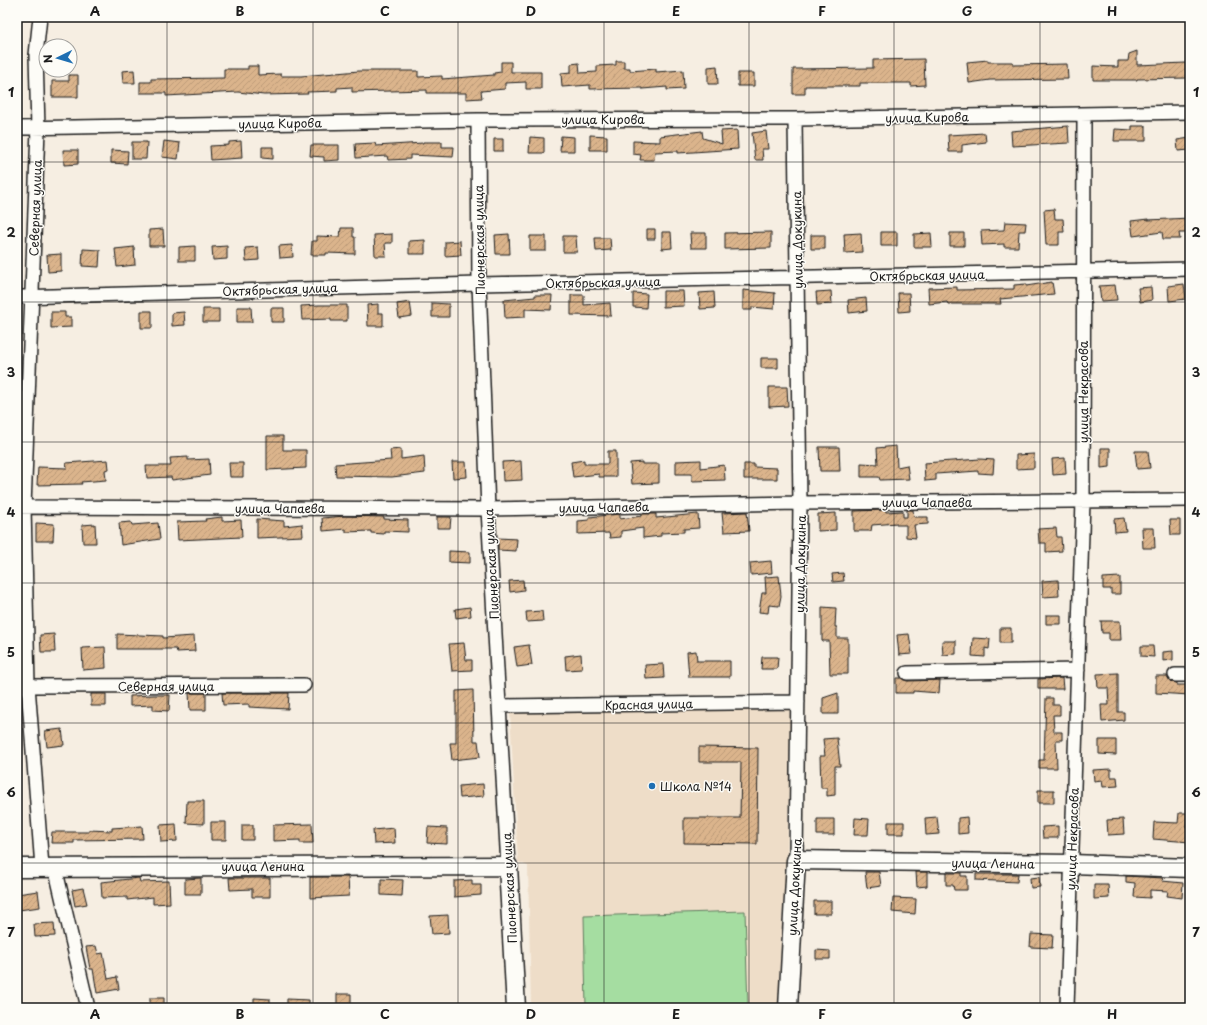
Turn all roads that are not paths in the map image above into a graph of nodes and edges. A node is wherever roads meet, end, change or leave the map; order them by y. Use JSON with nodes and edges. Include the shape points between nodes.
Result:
{"nodes":[{"id":1,"x":40,"y":17,"type":"edge"},
{"id":2,"x":1190,"y":112,"type":"edge"},
{"id":3,"x":1084,"y":114,"type":"junction"},
{"id":4,"x":795,"y":119,"type":"junction"},
{"id":5,"x":478,"y":120,"type":"junction"},
{"id":6,"x":17,"y":128,"type":"edge"},
{"id":7,"x":38,"y":129,"type":"junction"},
{"id":8,"x":1190,"y":269,"type":"edge"},
{"id":9,"x":1083,"y":272,"type":"junction"},
{"id":10,"x":797,"y":278,"type":"junction"},
{"id":11,"x":479,"y":284,"type":"junction"},
{"id":12,"x":31,"y":296,"type":"junction"},
{"id":13,"x":17,"y":297,"type":"edge"},
{"id":14,"x":1190,"y":500,"type":"edge"},
{"id":15,"x":1083,"y":501,"type":"junction"},
{"id":16,"x":800,"y":503,"type":"junction"},
{"id":17,"x":20,"y":507,"type":"edge"},
{"id":18,"x":488,"y":509,"type":"junction"},
{"id":19,"x":1078,"y":670,"type":"junction"},
{"id":20,"x":907,"y":673,"type":"dead end"},
{"id":21,"x":1175,"y":675,"type":"dead end"},
{"id":22,"x":1190,"y":675,"type":"edge"},
{"id":23,"x":304,"y":685,"type":"dead end"},
{"id":24,"x":28,"y":686,"type":"junction"},
{"id":25,"x":798,"y":702,"type":"junction"},
{"id":26,"x":500,"y":706,"type":"junction"},
{"id":27,"x":796,"y":860,"type":"junction"},
{"id":28,"x":1071,"y":864,"type":"junction"},
{"id":29,"x":508,"y":866,"type":"junction"},
{"id":30,"x":49,"y":867,"type":"junction"},
{"id":31,"x":17,"y":868,"type":"edge"},
{"id":32,"x":1190,"y":868,"type":"edge"},
{"id":33,"x":88,"y":1008,"type":"edge"},
{"id":34,"x":516,"y":1008,"type":"edge"},
{"id":35,"x":788,"y":1008,"type":"edge"},
{"id":36,"x":1067,"y":1008,"type":"edge"}],
"edges":[{"from":1,"to":7,"type":"street","name":"Северная улица","via":[[36,55]]},
{"from":2,"to":3,"type":"street","name":"улица Кирова"},
{"from":3,"to":4,"type":"street","name":"улица Кирова"},
{"from":3,"to":9,"type":"street","name":"улица Некрасова"},
{"from":4,"to":5,"type":"street","name":"улица Кирова"},
{"from":4,"to":10,"type":"street","name":"улица Докукина"},
{"from":5,"to":7,"type":"street","name":"улица Кирова"},
{"from":5,"to":11,"type":"street","name":"Пионерская улица"},
{"from":6,"to":7,"type":"street","name":"улица Кирова"},
{"from":7,"to":12,"type":"street","name":"Северная улица"},
{"from":8,"to":9,"type":"street","name":"Октябрьская улица"},
{"from":9,"to":10,"type":"street","name":"Октябрьская улица"},
{"from":9,"to":15,"type":"street","name":"улица Некрасова"},
{"from":10,"to":11,"type":"street","name":"Октябрьская улица"},
{"from":10,"to":16,"type":"street","name":"улица Докукина"},
{"from":11,"to":12,"type":"street","name":"Октябрьская улица"},
{"from":11,"to":18,"type":"street","name":"Пионерская улица"},
{"from":12,"to":13,"type":"street","name":"Октябрьская улица"},
{"from":12,"to":17,"type":"street","name":"Северная улица"},
{"from":14,"to":15,"type":"street","name":"улица Чапаева"},
{"from":15,"to":16,"type":"street","name":"улица Чапаева"},
{"from":15,"to":19,"type":"street","name":"улица Некрасова"},
{"from":16,"to":18,"type":"street","name":"улица Чапаева"},
{"from":16,"to":25,"type":"street","name":"улица Докукина"},
{"from":17,"to":18,"type":"street","name":"улица Чапаева"},
{"from":17,"to":24,"type":"street","name":"Северная улица"},
{"from":18,"to":26,"type":"street","name":"Пионерская улица"},
{"from":19,"to":20,"type":"street"},
{"from":19,"to":28,"type":"street","name":"улица Некрасова"},
{"from":21,"to":22,"type":"street"},
{"from":23,"to":24,"type":"street","name":"Северная улица"},
{"from":24,"to":30,"type":"street","name":"Северная улица"},
{"from":25,"to":26,"type":"street","name":"Красная улица"},
{"from":25,"to":27,"type":"street","name":"улица Докукина"},
{"from":26,"to":29,"type":"street","name":"Пионерская улица"},
{"from":27,"to":28,"type":"street","name":"улица Ленина"},
{"from":27,"to":35,"type":"street","name":"улица Докукина"},
{"from":28,"to":32,"type":"street","name":"улица Ленина"},
{"from":28,"to":36,"type":"street","name":"улица Некрасова"},
{"from":29,"to":30,"type":"street","name":"улица Ленина"},
{"from":29,"to":34,"type":"street","name":"Пионерская улица"},
{"from":30,"to":31,"type":"street","name":"улица Ленина"},
{"from":30,"to":33,"type":"street","name":"Северная улица"}]}
